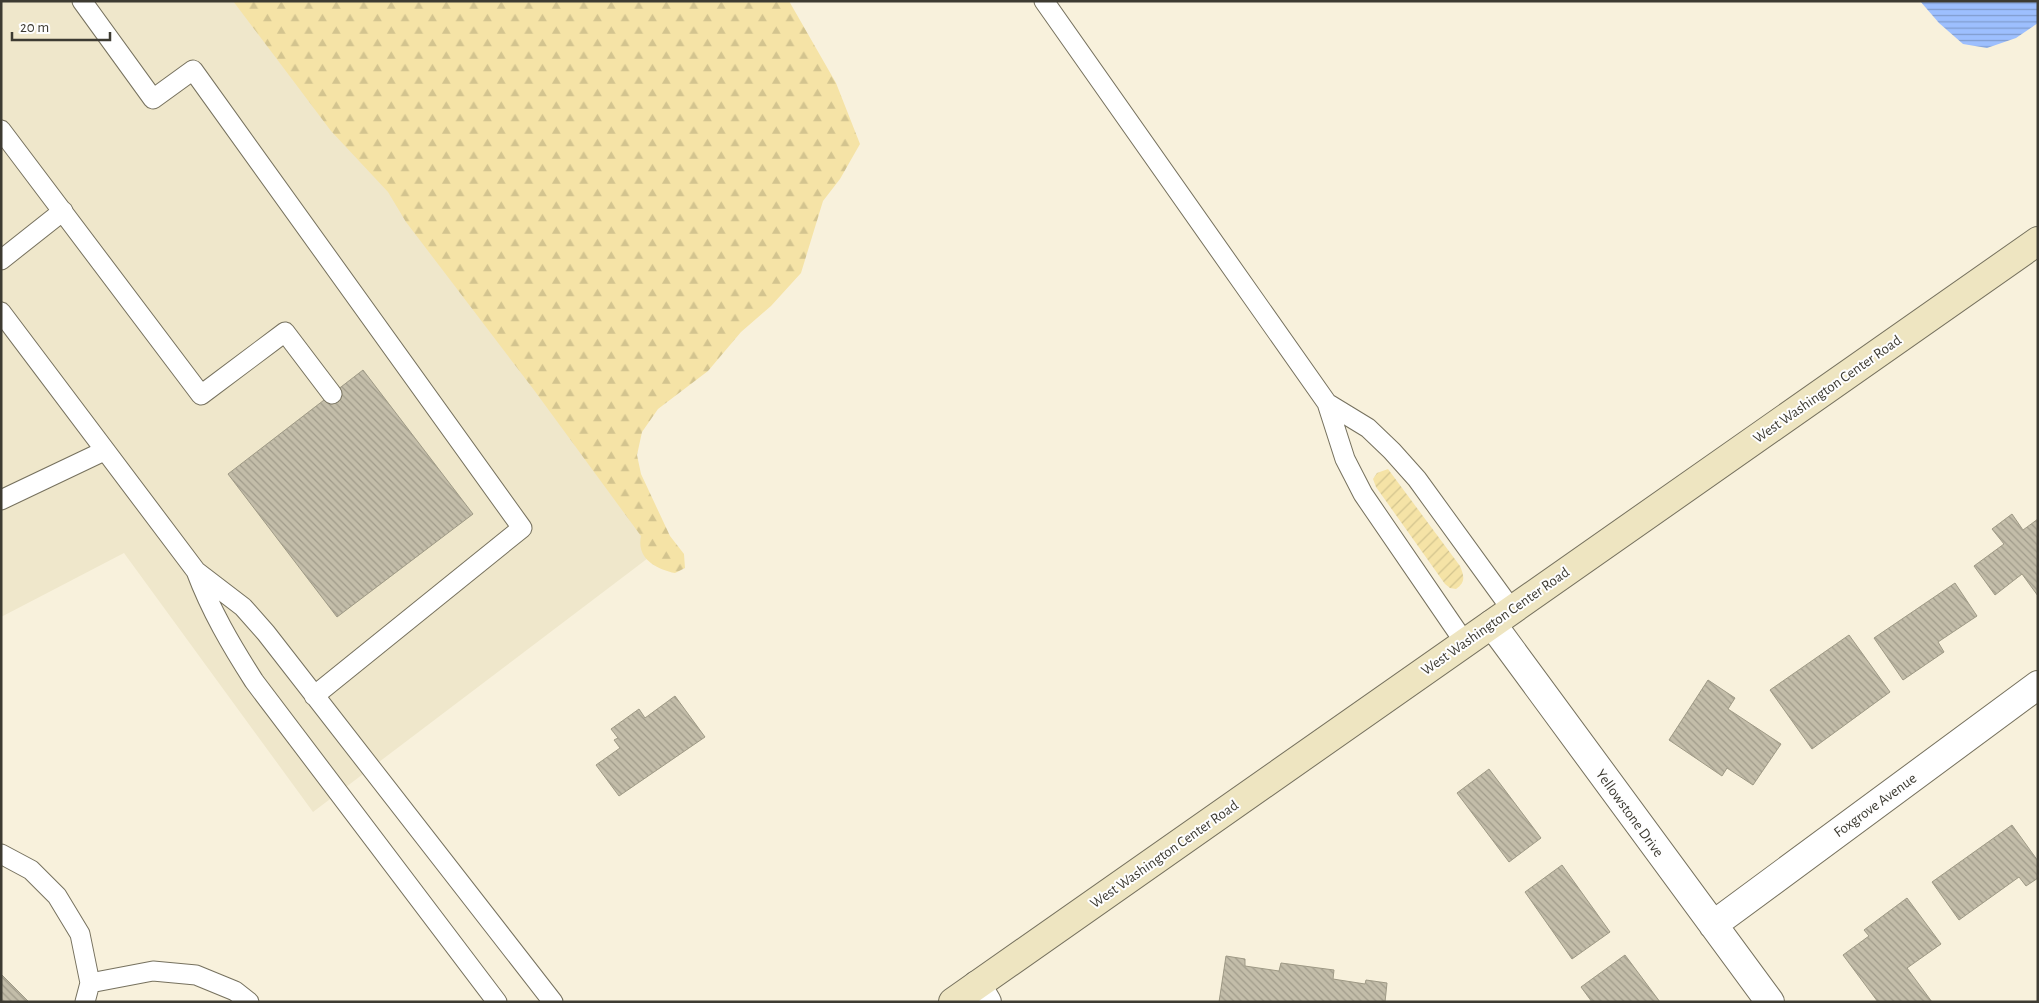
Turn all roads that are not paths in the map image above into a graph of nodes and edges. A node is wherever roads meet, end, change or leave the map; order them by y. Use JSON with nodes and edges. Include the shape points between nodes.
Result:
{"nodes":[{"id":1,"x":82,"y":1,"type":"edge"},
{"id":2,"x":1044,"y":1,"type":"edge"},
{"id":3,"x":1,"y":130,"type":"edge"},
{"id":4,"x":63,"y":211,"type":"junction"},
{"id":5,"x":2038,"y":241,"type":"edge"},
{"id":6,"x":1,"y":260,"type":"edge"},
{"id":7,"x":1,"y":312,"type":"edge"},
{"id":8,"x":332,"y":394,"type":"dead end"},
{"id":9,"x":1328,"y":403,"type":"junction"},
{"id":10,"x":104,"y":451,"type":"junction"},
{"id":11,"x":1,"y":500,"type":"edge"},
{"id":12,"x":196,"y":571,"type":"junction"},
{"id":13,"x":1502,"y":617,"type":"junction"},
{"id":14,"x":1465,"y":643,"type":"junction"},
{"id":15,"x":2038,"y":686,"type":"edge"},
{"id":16,"x":314,"y":696,"type":"junction"},
{"id":17,"x":1,"y":854,"type":"edge"},
{"id":18,"x":1713,"y":925,"type":"junction"},
{"id":19,"x":90,"y":983,"type":"junction"},
{"id":20,"x":982,"y":993,"type":"edge"},
{"id":21,"x":85,"y":1002,"type":"edge"},
{"id":22,"x":249,"y":1002,"type":"edge"},
{"id":23,"x":497,"y":1002,"type":"edge"},
{"id":24,"x":553,"y":1002,"type":"edge"},
{"id":25,"x":953,"y":1002,"type":"edge"},
{"id":26,"x":1770,"y":1002,"type":"edge"}],
"edges":[{"from":1,"to":16,"type":"lane","via":[[153,98],[193,70],[522,528]]},
{"from":2,"to":9,"type":"lane"},
{"from":3,"to":4,"type":"lane"},
{"from":4,"to":6,"type":"lane"},
{"from":4,"to":8,"type":"lane","via":[[201,395],[285,332]]},
{"from":5,"to":13,"type":"main road","name":"West Washington Center Road"},
{"from":7,"to":10,"type":"lane"},
{"from":9,"to":13,"type":"lane","via":[[1368,428],[1417,479]]},
{"from":9,"to":14,"type":"lane","via":[[1345,459],[1363,494]]},
{"from":10,"to":11,"type":"lane"},
{"from":10,"to":12,"type":"lane"},
{"from":12,"to":16,"type":"lane","via":[[243,607]]},
{"from":12,"to":23,"type":"lane","via":[[220,627],[254,681]]},
{"from":13,"to":14,"type":"main road","name":"West Washington Center Road"},
{"from":13,"to":18,"type":"street","name":"Yellowstone Drive"},
{"from":14,"to":20,"type":"main road","name":"West Washington Center Road"},
{"from":15,"to":18,"type":"street","name":"Foxgrove Avenue"},
{"from":16,"to":24,"type":"lane"},
{"from":17,"to":19,"type":"lane","via":[[31,870],[57,896],[80,934]]},
{"from":18,"to":26,"type":"street","name":"Yellowstone Drive"},
{"from":19,"to":21,"type":"lane"},
{"from":19,"to":22,"type":"lane","via":[[152,970],[196,975],[235,991]]},
{"from":20,"to":25,"type":"main road","name":"West Washington Center Road"}]}
